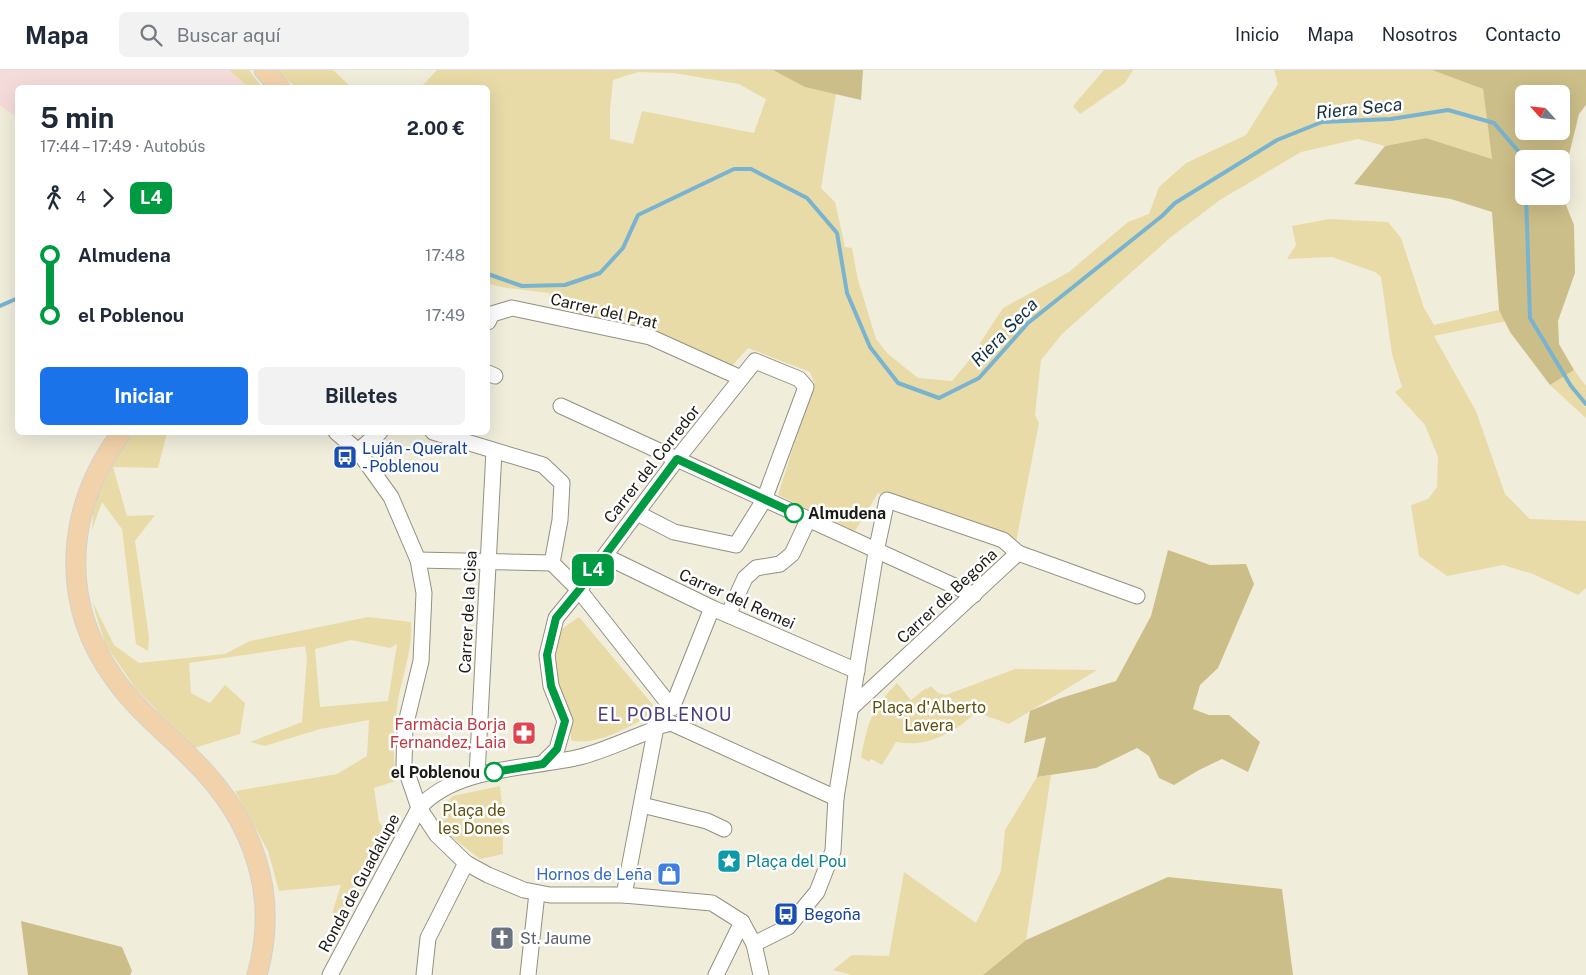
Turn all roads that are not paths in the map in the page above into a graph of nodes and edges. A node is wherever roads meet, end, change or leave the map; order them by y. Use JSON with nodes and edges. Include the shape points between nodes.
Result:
{"nodes":[{"id":1,"x":264,"y":70,"type":"edge"},
{"id":2,"x":277,"y":85,"type":"edge"},
{"id":3,"x":490,"y":318,"type":"edge"},
{"id":4,"x":742,"y":378,"type":"junction"},
{"id":5,"x":561,"y":406,"type":"dead end"},
{"id":6,"x":120,"y":435,"type":"edge"},
{"id":7,"x":339,"y":435,"type":"edge"},
{"id":8,"x":377,"y":435,"type":"edge"},
{"id":9,"x":443,"y":435,"type":"edge"},
{"id":10,"x":358,"y":451,"type":"junction"},
{"id":11,"x":494,"y":451,"type":"junction"},
{"id":12,"x":677,"y":459,"type":"junction"},
{"id":13,"x":764,"y":500,"type":"junction"},
{"id":14,"x":637,"y":513,"type":"junction"},
{"id":15,"x":808,"y":520,"type":"junction"},
{"id":16,"x":876,"y":552,"type":"junction"},
{"id":17,"x":1018,"y":553,"type":"junction"},
{"id":18,"x":605,"y":556,"type":"junction"},
{"id":19,"x":418,"y":560,"type":"junction"},
{"id":20,"x":488,"y":561,"type":"junction"},
{"id":21,"x":552,"y":563,"type":"junction"},
{"id":22,"x":579,"y":590,"type":"junction"},
{"id":23,"x":974,"y":595,"type":"junction"},
{"id":24,"x":1137,"y":596,"type":"dead end"},
{"id":25,"x":712,"y":608,"type":"junction"},
{"id":26,"x":728,"y":615,"type":"junction"},
{"id":27,"x":857,"y":670,"type":"junction"},
{"id":28,"x":851,"y":708,"type":"junction"},
{"id":29,"x":664,"y":725,"type":"junction"},
{"id":30,"x":543,"y":764,"type":"junction"},
{"id":31,"x":477,"y":775,"type":"junction"},
{"id":32,"x":836,"y":798,"type":"junction"},
{"id":33,"x":642,"y":805,"type":"junction"},
{"id":34,"x":419,"y":808,"type":"junction"},
{"id":35,"x":724,"y":828,"type":"dead end"},
{"id":36,"x":466,"y":863,"type":"junction"},
{"id":37,"x":537,"y":893,"type":"junction"},
{"id":38,"x":624,"y":895,"type":"junction"},
{"id":39,"x":742,"y":922,"type":"junction"},
{"id":40,"x":754,"y":944,"type":"junction"},
{"id":41,"x":258,"y":975,"type":"edge"},
{"id":42,"x":330,"y":975,"type":"edge"},
{"id":43,"x":424,"y":975,"type":"edge"},
{"id":44,"x":528,"y":975,"type":"edge"},
{"id":45,"x":716,"y":975,"type":"edge"},
{"id":46,"x":761,"y":975,"type":"edge"}],
"edges":[{"from":1,"to":2,"type":"main road"},
{"from":3,"to":4,"type":"street","name":"Carrer del Prat","via":[[492,314],[512,308],[650,337]]},
{"from":4,"to":12,"type":"street","name":"Carrer del Corredor"},
{"from":4,"to":13,"type":"street","name":"Carrer del Corredor","via":[[755,361],[799,379],[806,387]]},
{"from":5,"to":12,"type":"street"},
{"from":6,"to":41,"type":"main road","via":[[94,478],[78,526],[76,576],[81,606],[87,628],[114,678],[150,719],[210,777],[247,833],[260,870],[265,906],[265,936]]},
{"from":7,"to":10,"type":"street"},
{"from":8,"to":10,"type":"street"},
{"from":9,"to":11,"type":"street"},
{"from":10,"to":19,"type":"street","via":[[391,497]]},
{"from":11,"to":20,"type":"street","name":"Carrer de la Cisa"},
{"from":11,"to":21,"type":"street","via":[[542,465],[562,483],[560,520]]},
{"from":12,"to":13,"type":"street"},
{"from":12,"to":14,"type":"street","name":"Carrer del Corredor"},
{"from":13,"to":14,"type":"street","via":[[736,545],[674,532]]},
{"from":13,"to":15,"type":"street"},
{"from":14,"to":18,"type":"street","name":"Carrer del Corredor"},
{"from":15,"to":16,"type":"street"},
{"from":15,"to":26,"type":"street","via":[[792,554],[780,564],[756,568],[745,578]]},
{"from":16,"to":17,"type":"street","via":[[887,500],[1003,540]]},
{"from":16,"to":23,"type":"street"},
{"from":16,"to":27,"type":"street"},
{"from":17,"to":23,"type":"street","name":"Carrer de Begoña"},
{"from":17,"to":24,"type":"street","name":"Carrer de Begoña"},
{"from":18,"to":22,"type":"street","name":"Carrer del Corredor"},
{"from":18,"to":25,"type":"street","name":"Carrer del Remei"},
{"from":19,"to":20,"type":"street"},
{"from":19,"to":34,"type":"street","via":[[424,593],[421,661],[405,727],[404,764]]},
{"from":20,"to":21,"type":"street"},
{"from":20,"to":31,"type":"street","name":"Carrer de la Cisa"},
{"from":21,"to":22,"type":"street"},
{"from":22,"to":25,"type":"street","via":[[672,708]]},
{"from":22,"to":30,"type":"street","name":"Carrer del Corredor","via":[[556,618],[547,655],[551,686],[565,721],[557,749]]},
{"from":23,"to":28,"type":"street","name":"Carrer de Begoña"},
{"from":25,"to":26,"type":"street","name":"Carrer del Remei"},
{"from":26,"to":27,"type":"street","name":"Carrer del Remei"},
{"from":27,"to":28,"type":"street"},
{"from":28,"to":32,"type":"street"},
{"from":29,"to":30,"type":"street","via":[[581,756]]},
{"from":29,"to":32,"type":"street"},
{"from":29,"to":33,"type":"street"},
{"from":30,"to":31,"type":"street"},
{"from":31,"to":34,"type":"street","via":[[441,790]]},
{"from":32,"to":40,"type":"street","via":[[833,851],[817,892],[788,927]]},
{"from":33,"to":35,"type":"street"},
{"from":33,"to":38,"type":"street"},
{"from":34,"to":36,"type":"street","via":[[437,835]]},
{"from":34,"to":42,"type":"street","name":"Ronda de Guadalupe"},
{"from":36,"to":37,"type":"street"},
{"from":36,"to":43,"type":"street","via":[[428,938]]},
{"from":37,"to":38,"type":"street"},
{"from":37,"to":44,"type":"street"},
{"from":38,"to":39,"type":"street","via":[[712,903]]},
{"from":39,"to":40,"type":"street"},
{"from":39,"to":45,"type":"street"},
{"from":40,"to":46,"type":"street"}]}
